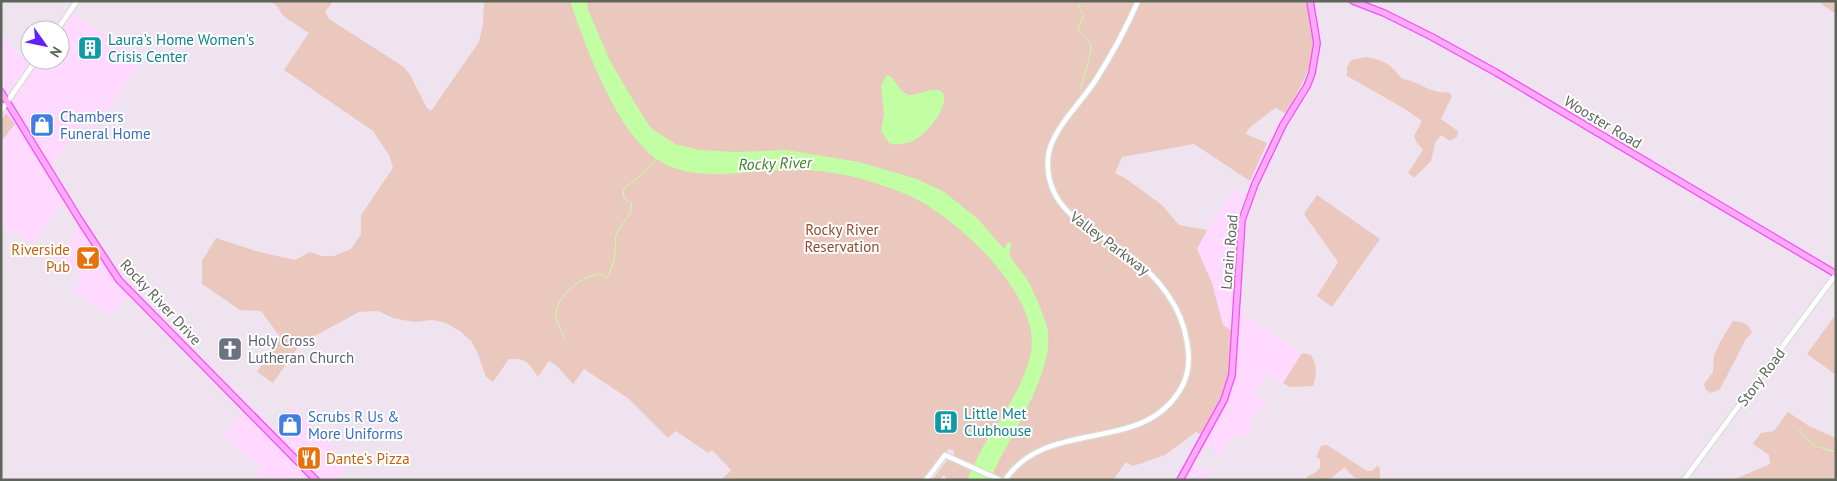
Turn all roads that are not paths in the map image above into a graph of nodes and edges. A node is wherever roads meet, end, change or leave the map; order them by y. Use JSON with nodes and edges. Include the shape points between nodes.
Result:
{"nodes":[{"id":1,"x":77,"y":1,"type":"edge"},
{"id":2,"x":1138,"y":1,"type":"edge"},
{"id":3,"x":1310,"y":1,"type":"edge"},
{"id":4,"x":1353,"y":1,"type":"edge"},
{"id":5,"x":64,"y":20,"type":"edge"},
{"id":6,"x":29,"y":70,"type":"edge"},
{"id":7,"x":1,"y":92,"type":"edge"},
{"id":8,"x":8,"y":101,"type":"junction"},
{"id":9,"x":1,"y":110,"type":"edge"},
{"id":10,"x":1836,"y":274,"type":"edge"},
{"id":11,"x":998,"y":479,"type":"edge"},
{"id":12,"x":316,"y":480,"type":"edge"},
{"id":13,"x":926,"y":480,"type":"edge"},
{"id":14,"x":1005,"y":480,"type":"edge"},
{"id":15,"x":1180,"y":480,"type":"edge"},
{"id":16,"x":1684,"y":480,"type":"edge"}],
"edges":[{"from":1,"to":5,"type":"street"},
{"from":2,"to":14,"type":"street","name":"Valley Parkway","via":[[1109,59],[1051,145],[1048,156],[1050,182],[1061,205],[1074,218],[1132,257],[1162,286],[1186,335],[1187,374],[1182,388],[1170,404],[1148,420],[1135,427],[1041,448],[1022,461]]},
{"from":3,"to":15,"type":"main road","name":"Lorain Road","via":[[1317,42],[1312,73],[1283,124],[1242,220],[1232,374],[1224,400]]},
{"from":4,"to":10,"type":"main road","name":"Wooster Road","via":[[1432,37],[1497,73]]},
{"from":6,"to":8,"type":"street"},
{"from":7,"to":8,"type":"main road","name":"Rocky River Drive"},
{"from":8,"to":9,"type":"street"},
{"from":8,"to":12,"type":"main road","name":"Rocky River Drive","via":[[119,280]]},
{"from":10,"to":16,"type":"street","name":"Story Road"},
{"from":11,"to":13,"type":"street","via":[[945,454]]}]}
